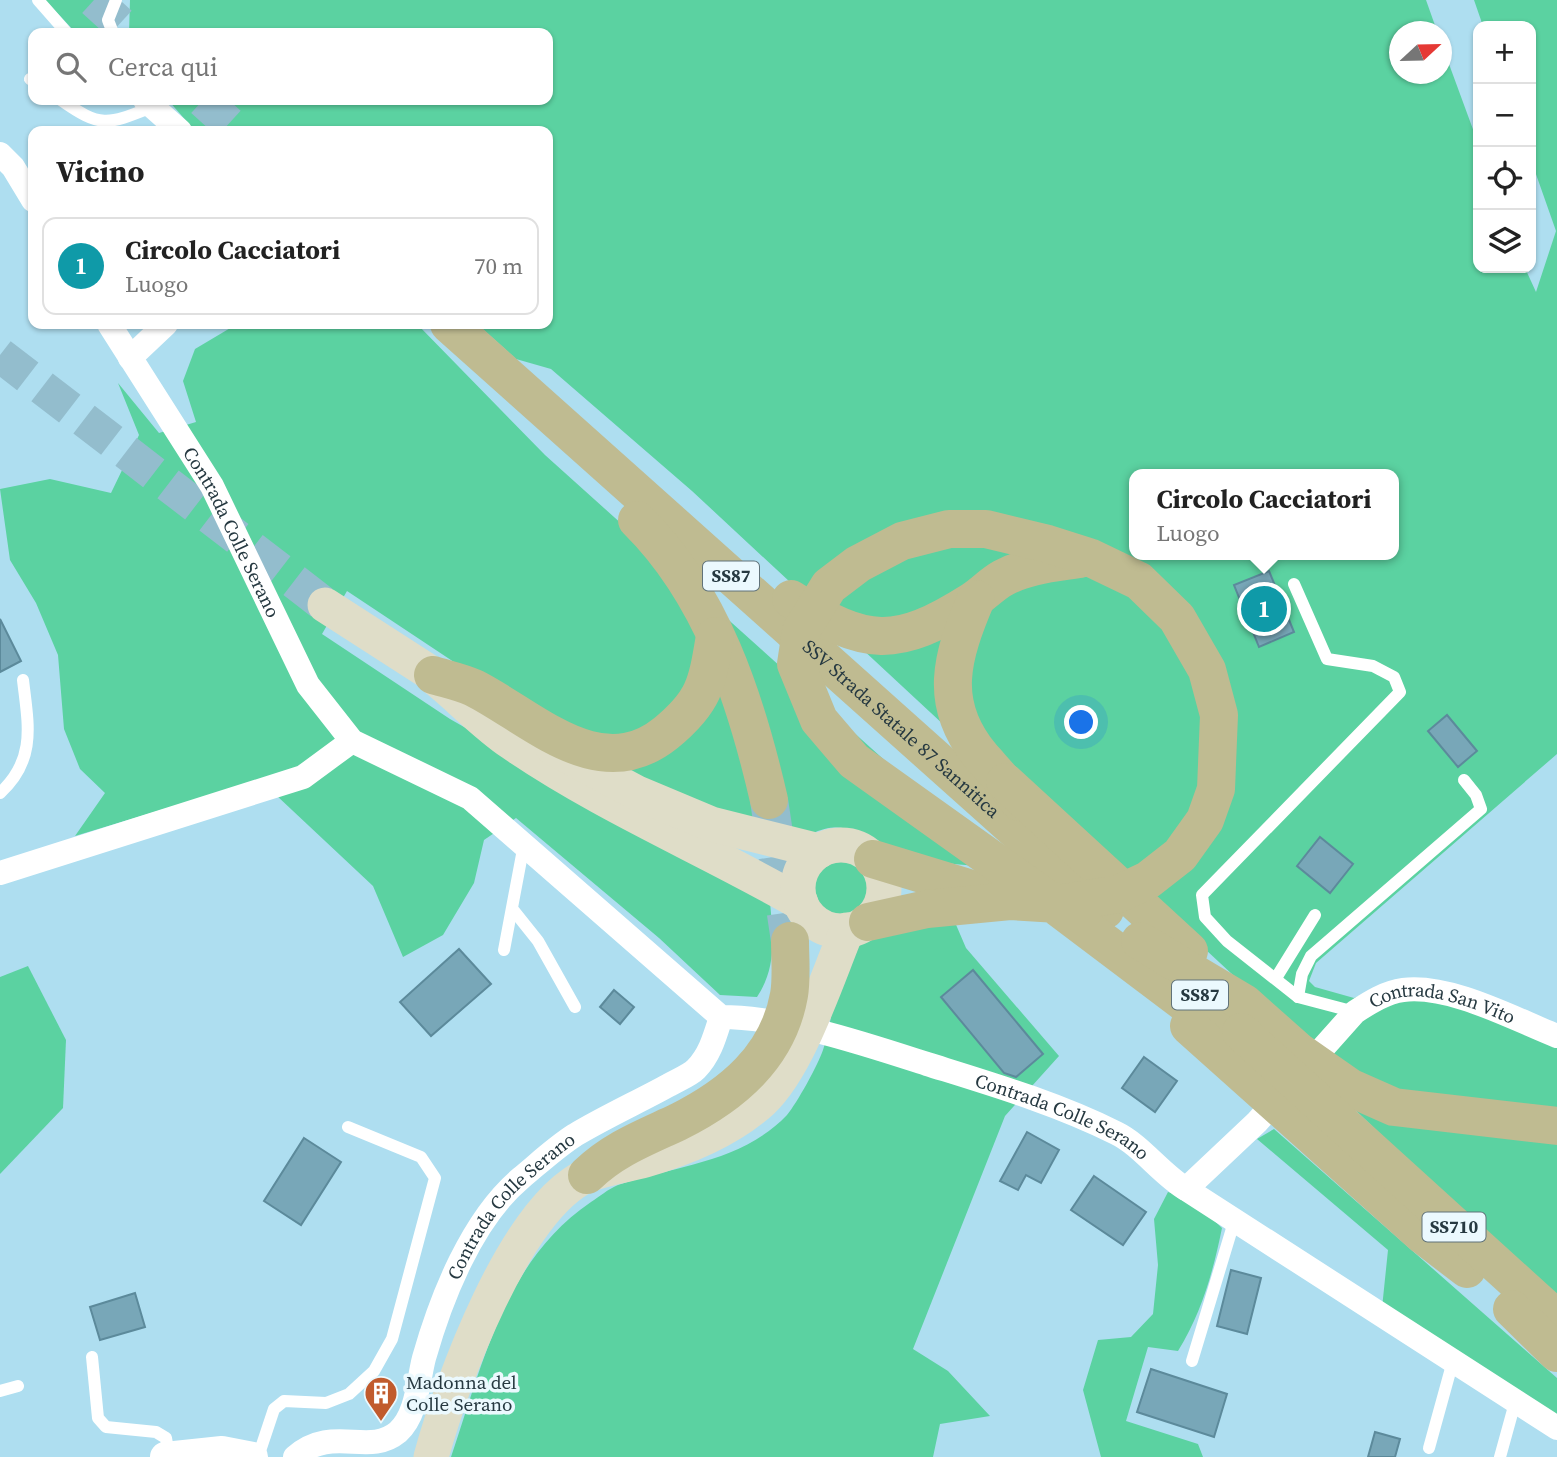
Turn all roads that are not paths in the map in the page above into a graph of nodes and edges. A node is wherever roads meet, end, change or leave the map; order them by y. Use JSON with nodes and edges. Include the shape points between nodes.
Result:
{"nodes":[{"id":1,"x":38,"y":0,"type":"edge"},
{"id":2,"x":116,"y":0,"type":"edge"},
{"id":3,"x":63,"y":28,"type":"edge"},
{"id":4,"x":111,"y":28,"type":"edge"},
{"id":5,"x":68,"y":105,"type":"edge"},
{"id":6,"x":144,"y":105,"type":"edge"},
{"id":7,"x":150,"y":105,"type":"edge"},
{"id":8,"x":174,"y":126,"type":"edge"},
{"id":9,"x":0,"y":154,"type":"edge"},
{"id":10,"x":28,"y":192,"type":"edge"},
{"id":11,"x":112,"y":329,"type":"edge"},
{"id":12,"x":161,"y":329,"type":"edge"},
{"id":13,"x":455,"y":329,"type":"edge"},
{"id":14,"x":130,"y":358,"type":"junction"},
{"id":15,"x":518,"y":385,"type":"junction"},
{"id":16,"x":614,"y":473,"type":"junction"},
{"id":17,"x":1089,"y":557,"type":"junction"},
{"id":18,"x":1294,"y":584,"type":"dead end"},
{"id":19,"x":976,"y":599,"type":"junction"},
{"id":20,"x":325,"y":605,"type":"tunnel mouth"},
{"id":21,"x":715,"y":636,"type":"junction"},
{"id":22,"x":433,"y":676,"type":"junction"},
{"id":23,"x":23,"y":680,"type":"dead end"},
{"id":24,"x":352,"y":741,"type":"junction"},
{"id":25,"x":1464,"y":780,"type":"dead end"},
{"id":26,"x":1005,"y":782,"type":"junction"},
{"id":27,"x":0,"y":793,"type":"edge"},
{"id":28,"x":769,"y":800,"type":"tunnel mouth"},
{"id":29,"x":524,"y":843,"type":"junction"},
{"id":30,"x":819,"y":851,"type":"junction"},
{"id":31,"x":873,"y":859,"type":"junction"},
{"id":32,"x":0,"y":873,"type":"edge"},
{"id":33,"x":1042,"y":893,"type":"junction"},
{"id":34,"x":514,"y":911,"type":"junction"},
{"id":35,"x":1315,"y":915,"type":"dead end"},
{"id":36,"x":800,"y":920,"type":"junction"},
{"id":37,"x":858,"y":926,"type":"junction"},
{"id":38,"x":1140,"y":941,"type":"junction"},
{"id":39,"x":504,"y":950,"type":"dead end"},
{"id":40,"x":1276,"y":978,"type":"junction"},
{"id":41,"x":1298,"y":997,"type":"junction"},
{"id":42,"x":1244,"y":1003,"type":"junction"},
{"id":43,"x":575,"y":1007,"type":"dead end"},
{"id":44,"x":1355,"y":1012,"type":"junction"},
{"id":45,"x":731,"y":1017,"type":"junction"},
{"id":46,"x":811,"y":1018,"type":"junction"},
{"id":47,"x":1557,"y":1036,"type":"edge"},
{"id":48,"x":1261,"y":1049,"type":"junction"},
{"id":49,"x":1557,"y":1126,"type":"edge"},
{"id":50,"x":348,"y":1127,"type":"dead end"},
{"id":51,"x":1352,"y":1135,"type":"junction"},
{"id":52,"x":587,"y":1175,"type":"junction"},
{"id":53,"x":1186,"y":1189,"type":"junction"},
{"id":54,"x":1234,"y":1222,"type":"junction"},
{"id":55,"x":1484,"y":1282,"type":"junction"},
{"id":56,"x":1557,"y":1319,"type":"edge"},
{"id":57,"x":1557,"y":1353,"type":"edge"},
{"id":58,"x":92,"y":1357,"type":"dead end"},
{"id":59,"x":1192,"y":1361,"type":"dead end"},
{"id":60,"x":1453,"y":1361,"type":"junction"},
{"id":61,"x":18,"y":1385,"type":"dead end"},
{"id":62,"x":0,"y":1391,"type":"edge"},
{"id":63,"x":1516,"y":1399,"type":"junction"},
{"id":64,"x":1557,"y":1427,"type":"edge"},
{"id":65,"x":366,"y":1444,"type":"junction"},
{"id":66,"x":1429,"y":1448,"type":"dead end"},
{"id":67,"x":430,"y":1449,"type":"edge"},
{"id":68,"x":167,"y":1457,"type":"edge"},
{"id":69,"x":256,"y":1457,"type":"edge"},
{"id":70,"x":295,"y":1457,"type":"edge"},
{"id":71,"x":342,"y":1457,"type":"edge"},
{"id":72,"x":1500,"y":1457,"type":"edge"}],
"edges":[{"from":1,"to":3,"type":"lane"},
{"from":2,"to":4,"type":"lane","via":[[108,20]]},
{"from":5,"to":6,"type":"lane","via":[[88,119],[113,122]]},
{"from":7,"to":8,"type":"street"},
{"from":9,"to":10,"type":"street"},
{"from":11,"to":14,"type":"street","name":"Contrada Colle Serano"},
{"from":12,"to":14,"type":"street"},
{"from":13,"to":15,"type":"main road","name":"SSV Strada Statale 87 Sannitica","number":"SS87"},
{"from":14,"to":24,"type":"street","name":"Contrada Colle Serano","via":[[212,486],[308,685]]},
{"from":15,"to":16,"type":"main road","name":"SSV Strada Statale 87 Sannitica","number":"SS87"},
{"from":15,"to":21,"type":"main road","via":[[582,464],[659,542],[695,593]]},
{"from":16,"to":19,"type":"main road","via":[[702,528],[773,588],[833,626],[861,634],[897,636],[939,621]]},
{"from":16,"to":33,"type":"main road","name":"SSV Strada Statale 87 Sannitica","number":"SS87","via":[[847,679]]},
{"from":17,"to":19,"type":"main road","via":[[1031,566],[1002,579]]},
{"from":17,"to":33,"type":"main road","via":[[1139,581],[1177,618],[1207,670],[1219,715],[1216,789],[1205,820],[1180,855],[1148,880],[1088,901],[1058,904]]},
{"from":17,"to":33,"type":"main road","via":[[986,529],[949,528],[902,541],[858,564],[829,586],[801,631],[796,664],[819,720],[854,761]]},
{"from":18,"to":40,"type":"lane","via":[[1327,659],[1373,666],[1394,677],[1399,692],[1202,895],[1205,917],[1227,942]]},
{"from":19,"to":26,"type":"main road","via":[[958,641],[950,681],[960,725]]},
{"from":20,"to":22,"type":"main road"},
{"from":21,"to":22,"type":"main road","via":[[707,682],[690,713],[659,739],[623,754],[570,744],[472,687]]},
{"from":21,"to":28,"type":"main road","via":[[755,740]]},
{"from":22,"to":30,"type":"main road","via":[[637,793],[711,824]]},
{"from":22,"to":36,"type":"main road","via":[[510,742]]},
{"from":23,"to":27,"type":"lane","via":[[30,737],[14,780]]},
{"from":24,"to":29,"type":"street","name":"Contrada Colle Serano","via":[[470,798]]},
{"from":24,"to":32,"type":"street","via":[[303,777]]},
{"from":25,"to":41,"type":"lane","via":[[1481,809],[1311,956]]},
{"from":26,"to":33,"type":"main road"},
{"from":26,"to":42,"type":"main road"},
{"from":29,"to":34,"type":"lane"},
{"from":29,"to":45,"type":"street","name":"Contrada Colle Serano"},
{"from":30,"to":31,"type":"main road","via":[[842,845],[864,851]]},
{"from":30,"to":36,"type":"main road","via":[[801,873]]},
{"from":31,"to":33,"type":"main road"},
{"from":31,"to":37,"type":"main road","via":[[884,884],[877,912]]},
{"from":33,"to":37,"type":"main road","via":[[927,909]]},
{"from":33,"to":38,"type":"main road","name":"SSV Strada Statale 87 Sannitica","number":"SS87"},
{"from":33,"to":48,"type":"main road","via":[[1190,1007]]},
{"from":33,"to":55,"type":"main road","via":[[1424,1236]]},
{"from":34,"to":39,"type":"lane"},
{"from":34,"to":43,"type":"lane","via":[[538,942]]},
{"from":35,"to":40,"type":"lane"},
{"from":36,"to":37,"type":"main road","via":[[826,928]]},
{"from":36,"to":46,"type":"main road"},
{"from":36,"to":52,"type":"main road","via":[[789,994],[774,1042],[752,1071],[727,1093],[608,1155]]},
{"from":37,"to":46,"type":"main road"},
{"from":38,"to":42,"type":"main road"},
{"from":38,"to":48,"type":"main road","name":"SSV Strada Statale 87 Sannitica","number":"SS87"},
{"from":40,"to":41,"type":"lane"},
{"from":41,"to":44,"type":"lane"},
{"from":42,"to":49,"type":"main road","via":[[1298,1051],[1351,1088],[1394,1107]]},
{"from":44,"to":47,"type":"street","name":"Contrada San Vito","via":[[1402,990],[1430,989]]},
{"from":44,"to":53,"type":"street","name":"Contrada San Vito","via":[[1257,1122]]},
{"from":45,"to":53,"type":"street","name":"Contrada Colle Serano","via":[[853,1040],[1040,1100],[1120,1135],[1167,1178]]},
{"from":45,"to":65,"type":"street","name":"Contrada Colle Serano","via":[[695,1070],[574,1136],[518,1181],[487,1215],[462,1256],[425,1355],[409,1417],[388,1440]]},
{"from":46,"to":52,"type":"main road","via":[[764,1099],[732,1125],[658,1156]]},
{"from":48,"to":51,"type":"main road","name":"SSV Strada Statale 87 Sannitica","number":"SS87"},
{"from":50,"to":69,"type":"lane","via":[[421,1157],[435,1178],[396,1326],[374,1371],[349,1394],[326,1403],[284,1401],[274,1409]]},
{"from":51,"to":55,"type":"main road","via":[[1376,1168]]},
{"from":51,"to":56,"type":"main road","number":"SS710"},
{"from":52,"to":67,"type":"main road","via":[[560,1196],[506,1266]]},
{"from":53,"to":54,"type":"street","name":"Contrada Colle Serano"},
{"from":54,"to":59,"type":"lane"},
{"from":54,"to":60,"type":"street","name":"Contrada Colle Serano"},
{"from":55,"to":57,"type":"main road"},
{"from":58,"to":68,"type":"lane","via":[[98,1418],[106,1427],[156,1432],[166,1438]]},
{"from":60,"to":63,"type":"street","name":"Contrada Colle Serano"},
{"from":60,"to":66,"type":"lane"},
{"from":61,"to":62,"type":"lane"},
{"from":63,"to":64,"type":"street","name":"Contrada Colle Serano"},
{"from":63,"to":72,"type":"lane"},
{"from":65,"to":70,"type":"street","name":"Contrada Colle Serano","via":[[326,1440]]},
{"from":65,"to":71,"type":"street","name":"Contrada Colle Serano"},
{"from":68,"to":69,"type":"street","via":[[222,1451]]}]}
